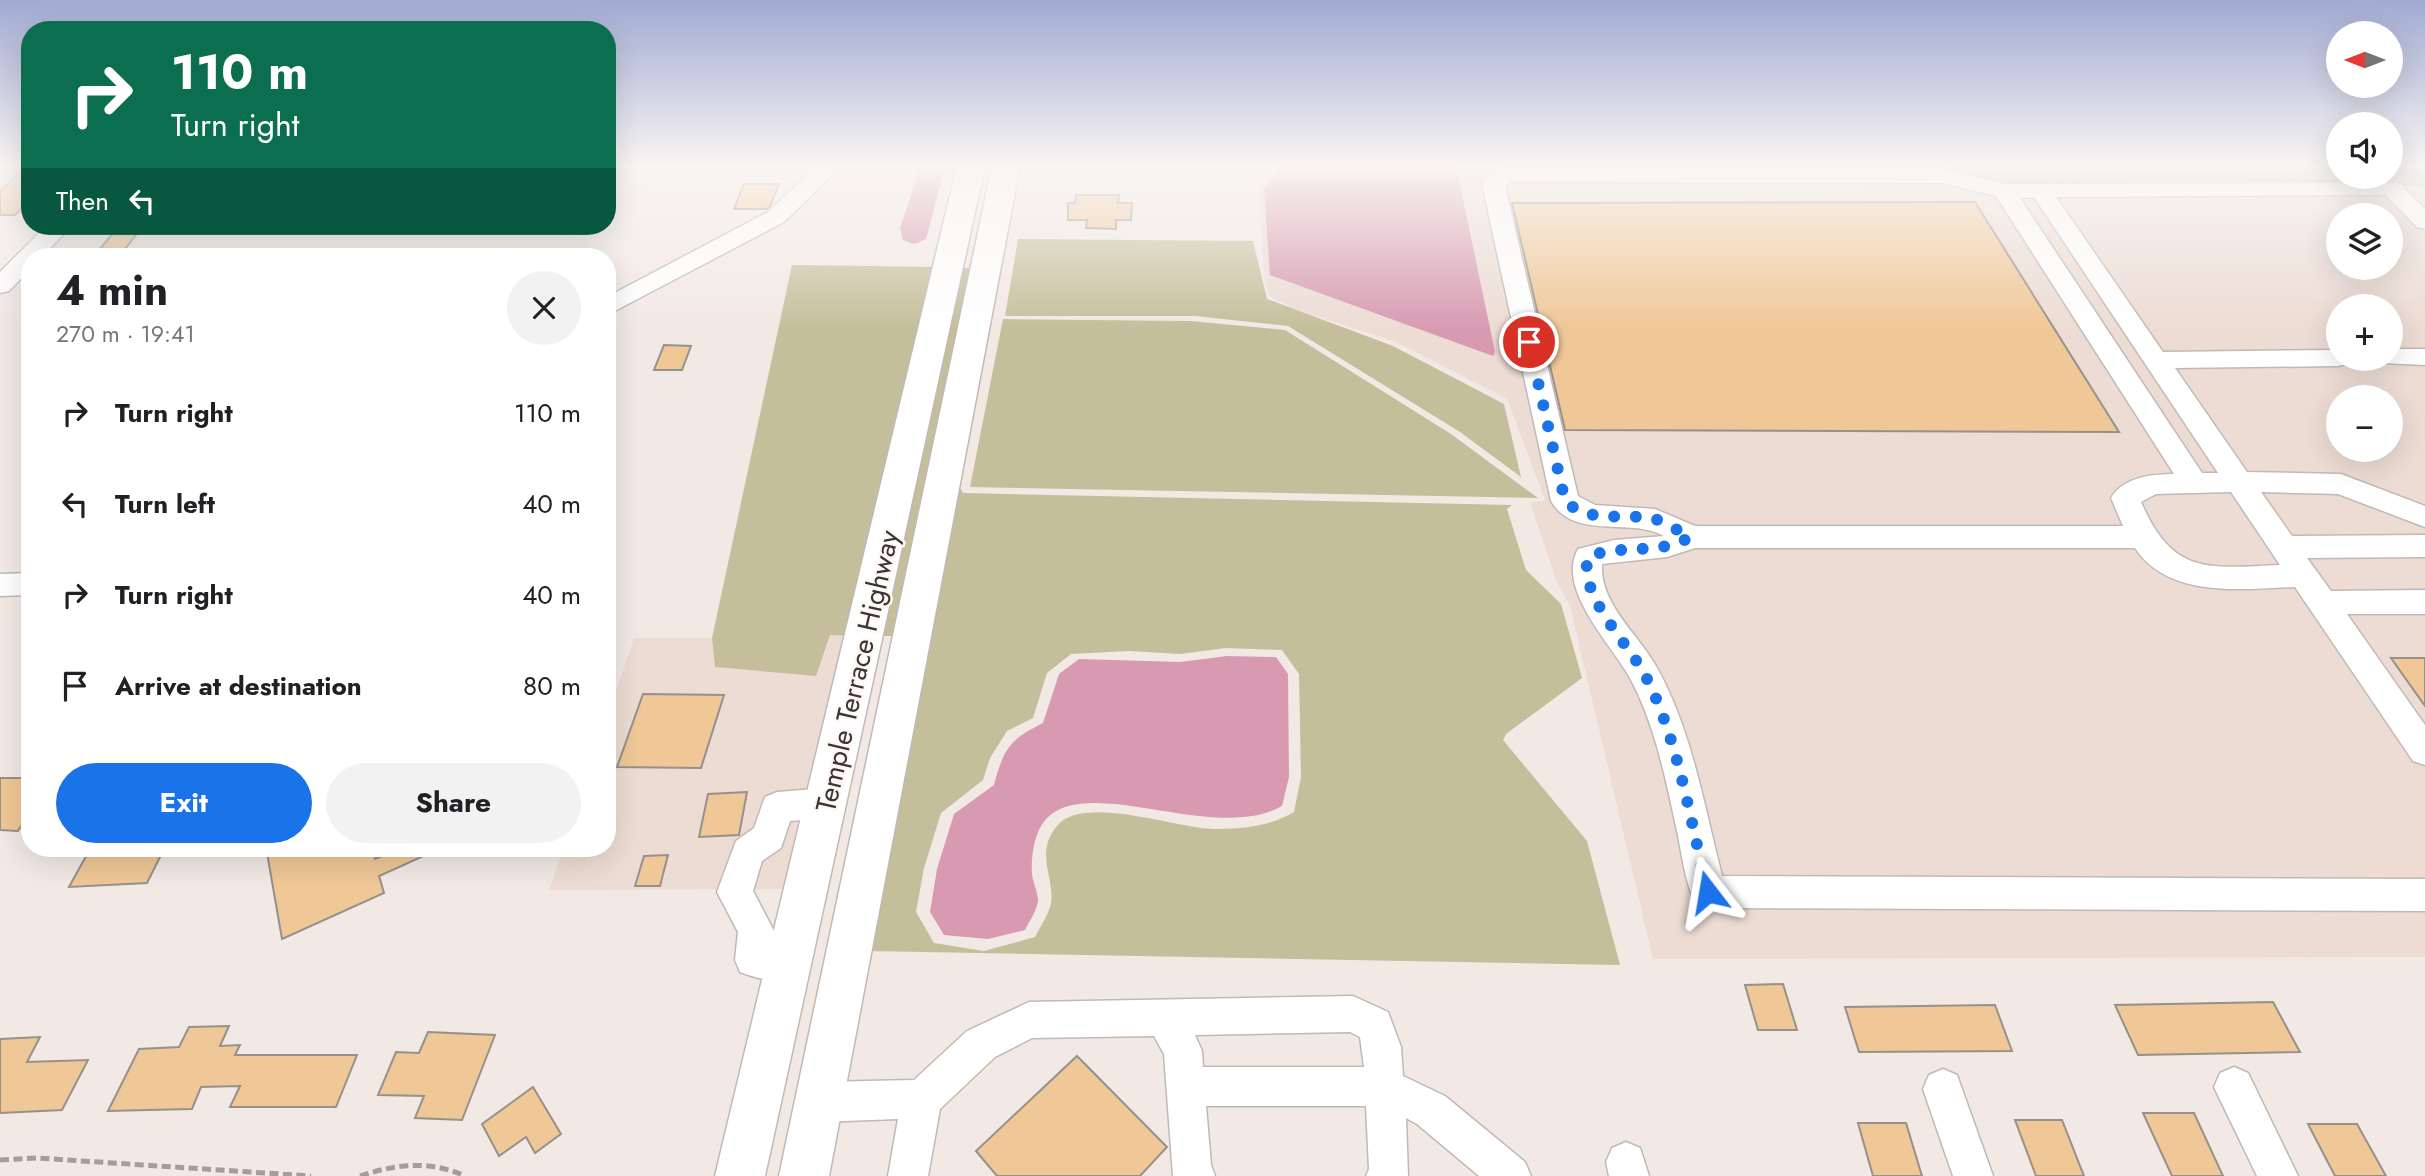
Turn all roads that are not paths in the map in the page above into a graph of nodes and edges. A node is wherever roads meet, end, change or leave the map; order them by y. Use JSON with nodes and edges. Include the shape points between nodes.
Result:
{"nodes":[{"id":1,"x":769,"y":221,"type":"edge"},
{"id":2,"x":969,"y":221,"type":"edge"},
{"id":3,"x":984,"y":221,"type":"edge"},
{"id":4,"x":1501,"y":221,"type":"edge"},
{"id":5,"x":2023,"y":221,"type":"edge"},
{"id":6,"x":2061,"y":221,"type":"edge"},
{"id":7,"x":49,"y":235,"type":"edge"},
{"id":8,"x":37,"y":248,"type":"edge"},
{"id":9,"x":968,"y":262,"type":"junction"},
{"id":10,"x":21,"y":264,"type":"edge"},
{"id":11,"x":0,"y":286,"type":"edge"},
{"id":12,"x":616,"y":302,"type":"edge"},
{"id":13,"x":2403,"y":357,"type":"edge"},
{"id":14,"x":2425,"y":357,"type":"edge"},
{"id":15,"x":2326,"y":358,"type":"edge"},
{"id":16,"x":2156,"y":360,"type":"junction"},
{"id":17,"x":2239,"y":482,"type":"junction"},
{"id":18,"x":2194,"y":483,"type":"junction"},
{"id":19,"x":2425,"y":517,"type":"edge"},
{"id":20,"x":1690,"y":537,"type":"junction"},
{"id":21,"x":2142,"y":537,"type":"junction"},
{"id":22,"x":2425,"y":546,"type":"edge"},
{"id":23,"x":2284,"y":547,"type":"junction"},
{"id":24,"x":2304,"y":575,"type":"junction"},
{"id":25,"x":21,"y":584,"type":"edge"},
{"id":26,"x":0,"y":585,"type":"edge"},
{"id":27,"x":2425,"y":602,"type":"edge"},
{"id":28,"x":2323,"y":603,"type":"junction"},
{"id":29,"x":2425,"y":751,"type":"edge"},
{"id":30,"x":878,"y":802,"type":"junction"},
{"id":31,"x":828,"y":803,"type":"junction"},
{"id":32,"x":2425,"y":895,"type":"edge"},
{"id":33,"x":791,"y":964,"type":"junction"},
{"id":34,"x":1164,"y":1017,"type":"junction"},
{"id":35,"x":1185,"y":1086,"type":"junction"},
{"id":36,"x":1384,"y":1087,"type":"junction"},
{"id":37,"x":2234,"y":1087,"type":"dead end"},
{"id":38,"x":1943,"y":1089,"type":"dead end"},
{"id":39,"x":922,"y":1099,"type":"junction"},
{"id":40,"x":819,"y":1102,"type":"junction"},
{"id":41,"x":1389,"y":1175,"type":"edge"},
{"id":42,"x":740,"y":1176,"type":"edge"},
{"id":43,"x":804,"y":1176,"type":"edge"},
{"id":44,"x":908,"y":1176,"type":"edge"},
{"id":45,"x":1195,"y":1176,"type":"edge"},
{"id":46,"x":1511,"y":1176,"type":"edge"},
{"id":47,"x":1973,"y":1176,"type":"edge"},
{"id":48,"x":2278,"y":1176,"type":"edge"}],
"edges":[{"from":1,"to":12,"type":"street"},
{"from":2,"to":9,"type":"main road","name":"Temple Terrace Highway"},
{"from":3,"to":9,"type":"main road","name":"Temple Terrace Highway"},
{"from":4,"to":20,"type":"street","via":[[1565,501],[1591,517],[1652,518]]},
{"from":5,"to":18,"type":"street"},
{"from":6,"to":16,"type":"street"},
{"from":7,"to":8,"type":"street"},
{"from":9,"to":30,"type":"main road","name":"Temple Terrace Highway"},
{"from":9,"to":31,"type":"main road","name":"Temple Terrace Highway"},
{"from":10,"to":11,"type":"street"},
{"from":13,"to":14,"type":"street"},
{"from":15,"to":16,"type":"street"},
{"from":16,"to":17,"type":"street"},
{"from":17,"to":18,"type":"street"},
{"from":17,"to":19,"type":"street","via":[[2341,484]]},
{"from":17,"to":23,"type":"street"},
{"from":18,"to":21,"type":"street","via":[[2151,484],[2125,498]]},
{"from":20,"to":21,"type":"street"},
{"from":20,"to":32,"type":"street","via":[[1677,546],[1603,551],[1588,557],[1585,568],[1610,624],[1644,673],[1664,717],[1708,892]]},
{"from":21,"to":24,"type":"street","via":[[2166,564],[2215,578]]},
{"from":22,"to":23,"type":"street"},
{"from":23,"to":24,"type":"street"},
{"from":24,"to":28,"type":"street"},
{"from":25,"to":26,"type":"street"},
{"from":27,"to":28,"type":"street"},
{"from":28,"to":29,"type":"street"},
{"from":30,"to":31,"type":"main road"},
{"from":30,"to":40,"type":"main road","name":"Temple Terrace Highway"},
{"from":31,"to":33,"type":"main road","name":"Temple Terrace Highway"},
{"from":31,"to":33,"type":"street","via":[[777,807],[769,837],[748,852],[735,892],[756,931],[753,960]]},
{"from":33,"to":42,"type":"main road","name":"Temple Terrace Highway"},
{"from":34,"to":35,"type":"street","via":[[1183,1051]]},
{"from":34,"to":36,"type":"street","via":[[1353,1014],[1375,1025],[1382,1046]]},
{"from":34,"to":39,"type":"street","via":[[1029,1020],[981,1044]]},
{"from":35,"to":36,"type":"street"},
{"from":35,"to":45,"type":"street"},
{"from":36,"to":41,"type":"street"},
{"from":36,"to":46,"type":"street","via":[[1431,1110]]},
{"from":37,"to":48,"type":"street"},
{"from":38,"to":47,"type":"street"},
{"from":39,"to":40,"type":"street"},
{"from":39,"to":44,"type":"street"},
{"from":40,"to":43,"type":"main road","name":"Temple Terrace Highway"}]}
